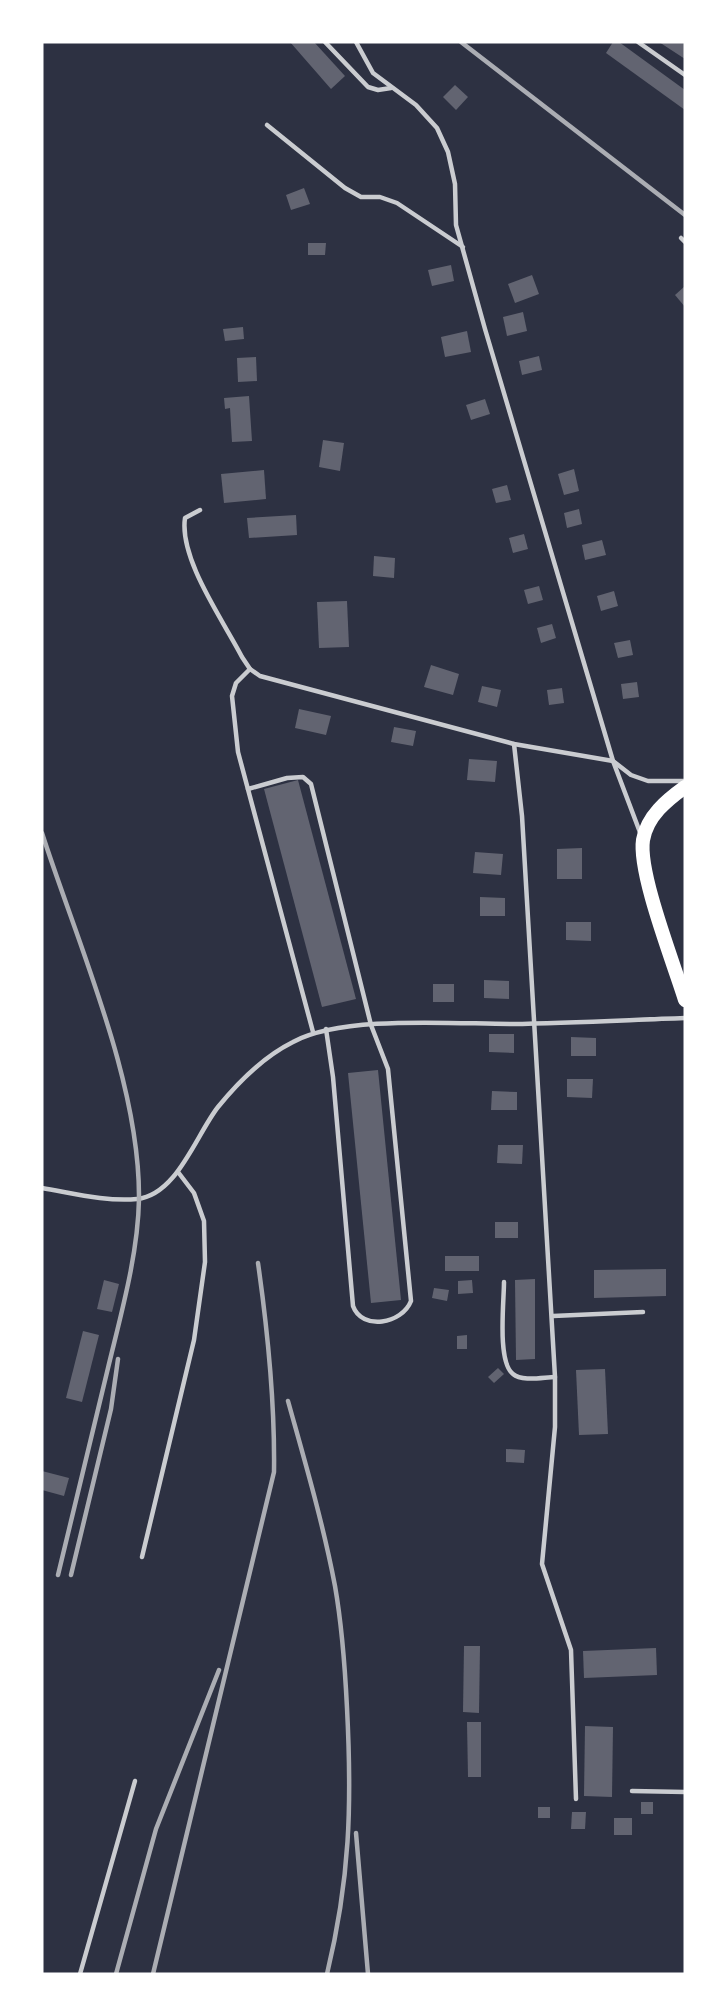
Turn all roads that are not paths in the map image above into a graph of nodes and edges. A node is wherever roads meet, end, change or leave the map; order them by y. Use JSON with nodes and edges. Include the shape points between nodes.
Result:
{"nodes":[{"id":1,"x":325,"y":42,"type":"edge"},
{"id":2,"x":356,"y":42,"type":"edge"},
{"id":3,"x":638,"y":42,"type":"edge"},
{"id":4,"x":685,"y":75,"type":"edge"},
{"id":5,"x":391,"y":88,"type":"junction"},
{"id":6,"x":267,"y":125,"type":"dead end"},
{"id":7,"x":463,"y":247,"type":"junction"},
{"id":8,"x":200,"y":510,"type":"dead end"},
{"id":9,"x":250,"y":669,"type":"junction"},
{"id":10,"x":514,"y":744,"type":"junction"},
{"id":11,"x":613,"y":761,"type":"junction"},
{"id":12,"x":685,"y":781,"type":"edge"},
{"id":13,"x":685,"y":787,"type":"edge"},
{"id":14,"x":248,"y":789,"type":"junction"},
{"id":15,"x":643,"y":840,"type":"junction"},
{"id":16,"x":685,"y":1000,"type":"edge"},
{"id":17,"x":685,"y":1018,"type":"edge"},
{"id":18,"x":532,"y":1023,"type":"junction"},
{"id":19,"x":370,"y":1025,"type":"junction"},
{"id":20,"x":326,"y":1029,"type":"junction"},
{"id":21,"x":313,"y":1032,"type":"junction"},
{"id":22,"x":178,"y":1172,"type":"junction"},
{"id":23,"x":42,"y":1188,"type":"edge"},
{"id":24,"x":504,"y":1282,"type":"dead end"},
{"id":25,"x":643,"y":1311,"type":"dead end"},
{"id":26,"x":553,"y":1316,"type":"junction"},
{"id":27,"x":555,"y":1377,"type":"junction"},
{"id":28,"x":142,"y":1557,"type":"dead end"},
{"id":29,"x":135,"y":1781,"type":"dead end"},
{"id":30,"x":632,"y":1791,"type":"dead end"},
{"id":31,"x":685,"y":1792,"type":"edge"},
{"id":32,"x":576,"y":1799,"type":"dead end"},
{"id":33,"x":80,"y":1974,"type":"edge"}],
"edges":[{"from":1,"to":5,"type":"lane","via":[[368,87]]},
{"from":2,"to":5,"type":"lane","via":[[373,74]]},
{"from":3,"to":4,"type":"lane"},
{"from":5,"to":7,"type":"lane","via":[[417,105],[437,128],[448,152],[455,184],[456,225]]},
{"from":6,"to":7,"type":"lane","via":[[345,188],[361,197],[380,197],[397,203]]},
{"from":7,"to":11,"type":"lane"},
{"from":8,"to":9,"type":"lane","via":[[185,518],[183,533],[206,589]]},
{"from":9,"to":10,"type":"lane","via":[[260,676]]},
{"from":9,"to":14,"type":"lane","via":[[236,683],[232,696]]},
{"from":10,"to":11,"type":"lane"},
{"from":10,"to":18,"type":"lane","via":[[522,816]]},
{"from":11,"to":12,"type":"lane","via":[[631,775],[648,781]]},
{"from":11,"to":15,"type":"lane"},
{"from":13,"to":15,"type":"main road","via":[[666,800],[650,821]]},
{"from":14,"to":19,"type":"lane","via":[[287,778],[303,777],[311,784]]},
{"from":14,"to":21,"type":"lane"},
{"from":15,"to":16,"type":"main road","via":[[645,871]]},
{"from":17,"to":18,"type":"lane"},
{"from":18,"to":19,"type":"lane"},
{"from":18,"to":26,"type":"lane"},
{"from":19,"to":20,"type":"lane"},
{"from":19,"to":20,"type":"lane","via":[[388,1070],[411,1301],[397,1319],[365,1321],[352,1306]]},
{"from":20,"to":21,"type":"lane"},
{"from":21,"to":22,"type":"lane","via":[[275,1052],[238,1085],[217,1108]]},
{"from":22,"to":23,"type":"lane","via":[[162,1188],[139,1199]]},
{"from":22,"to":28,"type":"lane","via":[[194,1193],[204,1221],[205,1262],[194,1340]]},
{"from":24,"to":27,"type":"lane","via":[[506,1364],[514,1376]]},
{"from":25,"to":26,"type":"lane"},
{"from":26,"to":27,"type":"lane"},
{"from":27,"to":32,"type":"lane","via":[[555,1427],[542,1564],[571,1650]]},
{"from":29,"to":33,"type":"lane"},
{"from":30,"to":31,"type":"lane"}]}
